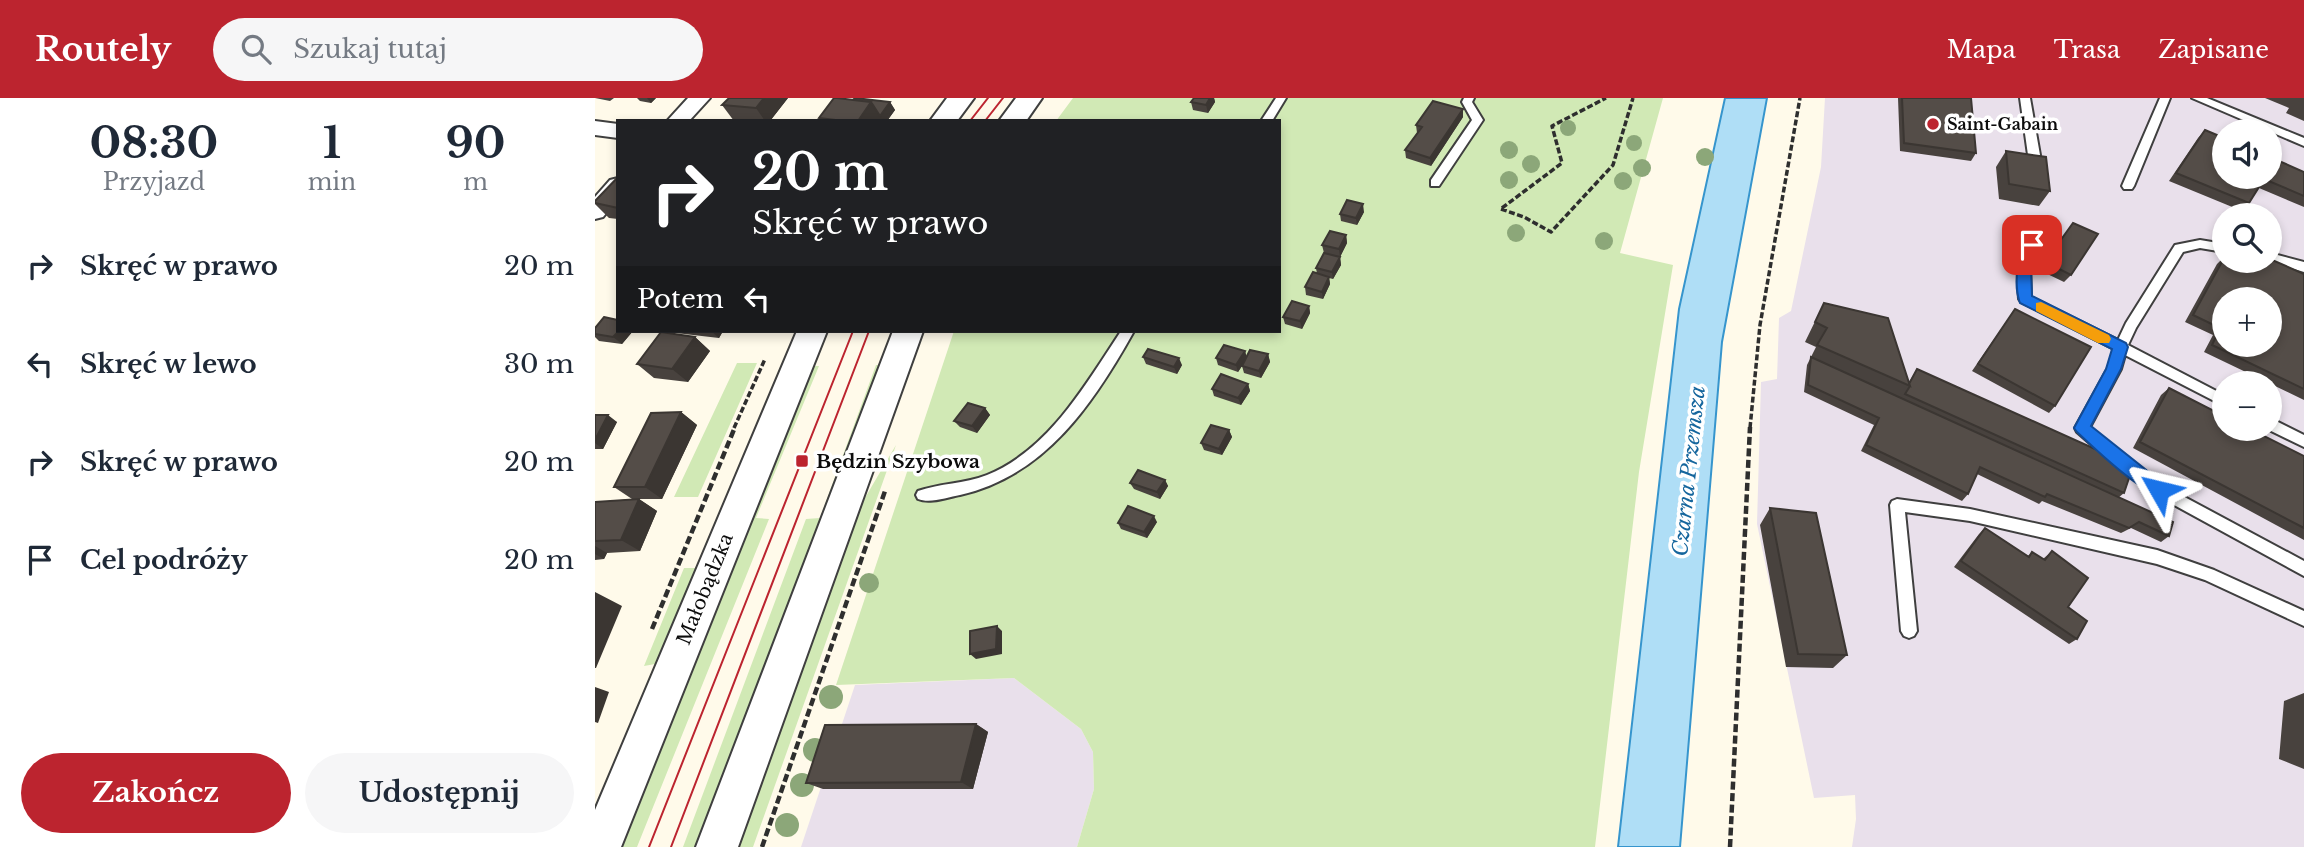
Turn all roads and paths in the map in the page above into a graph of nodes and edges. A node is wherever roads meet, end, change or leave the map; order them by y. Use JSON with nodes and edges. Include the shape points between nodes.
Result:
{"nodes":[{"id":1,"x":700,"y":98,"type":"edge"},
{"id":2,"x":961,"y":98,"type":"edge"},
{"id":3,"x":1029,"y":98,"type":"edge"},
{"id":4,"x":1282,"y":98,"type":"edge"},
{"id":5,"x":1469,"y":98,"type":"edge"},
{"id":6,"x":1606,"y":98,"type":"edge"},
{"id":7,"x":1633,"y":98,"type":"edge"},
{"id":8,"x":1800,"y":98,"type":"edge"},
{"id":9,"x":2025,"y":98,"type":"edge"},
{"id":10,"x":2165,"y":98,"type":"edge"},
{"id":11,"x":2197,"y":98,"type":"edge"},
{"id":12,"x":679,"y":119,"type":"edge"},
{"id":13,"x":945,"y":119,"type":"edge"},
{"id":14,"x":1013,"y":119,"type":"edge"},
{"id":15,"x":1267,"y":119,"type":"edge"},
{"id":16,"x":595,"y":128,"type":"edge"},
{"id":17,"x":616,"y":131,"type":"edge"},
{"id":18,"x":2304,"y":142,"type":"edge"},
{"id":19,"x":2034,"y":155,"type":"edge"},
{"id":20,"x":1435,"y":183,"type":"dead end"},
{"id":21,"x":2128,"y":186,"type":"dead end"},
{"id":22,"x":616,"y":187,"type":"edge"},
{"id":23,"x":595,"y":211,"type":"edge"},
{"id":24,"x":2032,"y":245,"type":"dead end"},
{"id":25,"x":2212,"y":246,"type":"edge"},
{"id":26,"x":2282,"y":261,"type":"edge"},
{"id":27,"x":2304,"y":267,"type":"edge"},
{"id":28,"x":811,"y":333,"type":"edge"},
{"id":29,"x":907,"y":333,"type":"edge"},
{"id":30,"x":1127,"y":333,"type":"edge"},
{"id":31,"x":2121,"y":347,"type":"junction"},
{"id":32,"x":766,"y":358,"type":"dead end"},
{"id":33,"x":2212,"y":395,"type":"edge"},
{"id":34,"x":2282,"y":430,"type":"edge"},
{"id":35,"x":2304,"y":441,"type":"edge"},
{"id":36,"x":888,"y":483,"type":"dead end"},
{"id":37,"x":709,"y":489,"type":"dead end"},
{"id":38,"x":923,"y":495,"type":"dead end"},
{"id":39,"x":2304,"y":569,"type":"edge"},
{"id":40,"x":2304,"y":619,"type":"edge"},
{"id":41,"x":1909,"y":631,"type":"dead end"},
{"id":42,"x":600,"y":847,"type":"edge"},
{"id":43,"x":717,"y":847,"type":"edge"},
{"id":44,"x":762,"y":847,"type":"edge"},
{"id":45,"x":1730,"y":847,"type":"edge"}],
"edges":[{"from":1,"to":12,"type":"street"},
{"from":2,"to":13,"type":"street"},
{"from":3,"to":14,"type":"street"},
{"from":4,"to":15,"type":"lane"},
{"from":5,"to":20,"type":"lane","via":[[1478,120]]},
{"from":6,"to":7,"type":"path","via":[[1552,126],[1562,163],[1501,209],[1551,232],[1613,165]]},
{"from":8,"to":45,"type":"path","via":[[1760,325],[1751,406]]},
{"from":9,"to":19,"type":"lane"},
{"from":10,"to":21,"type":"lane"},
{"from":11,"to":18,"type":"lane"},
{"from":16,"to":17,"type":"street"},
{"from":22,"to":23,"type":"street"},
{"from":24,"to":31,"type":"lane","via":[[2024,267],[2025,299]]},
{"from":25,"to":31,"type":"lane","via":[[2179,248]]},
{"from":26,"to":27,"type":"lane"},
{"from":28,"to":42,"type":"street","name":"Małobądzka"},
{"from":29,"to":43,"type":"street"},
{"from":30,"to":38,"type":"lane","via":[[1089,389],[1033,453],[1002,474],[961,489]]},
{"from":31,"to":33,"type":"lane"},
{"from":31,"to":39,"type":"lane","via":[[2082,428],[2159,490]]},
{"from":32,"to":37,"type":"path"},
{"from":34,"to":35,"type":"lane"},
{"from":36,"to":44,"type":"path"},
{"from":40,"to":41,"type":"lane","via":[[2209,575],[2157,557],[1970,515],[1897,505]]}]}
